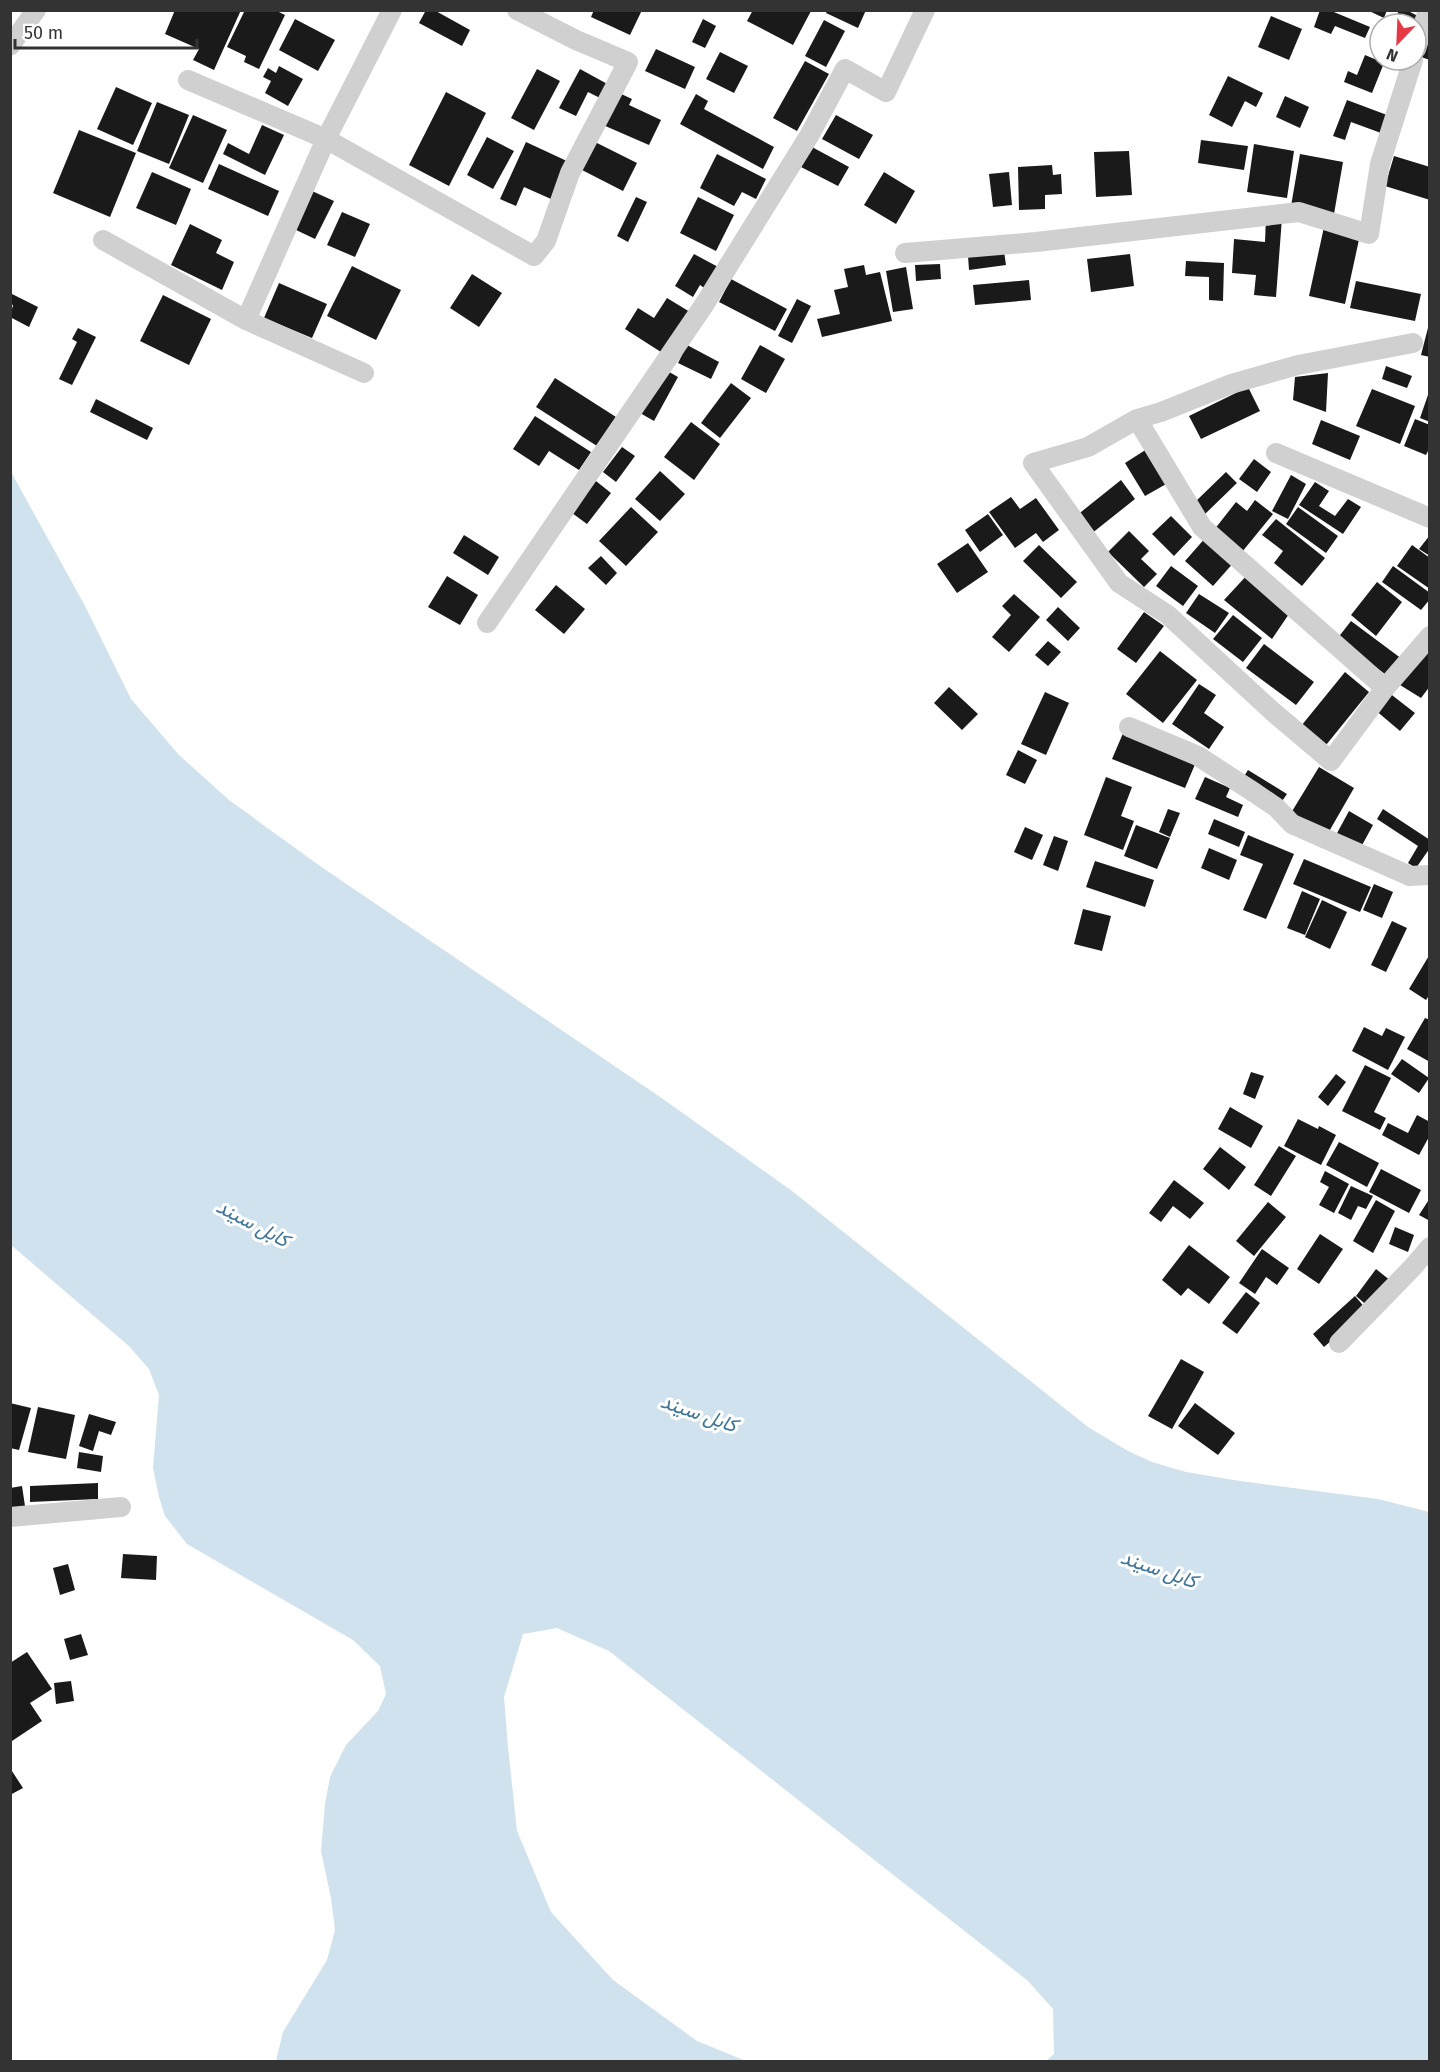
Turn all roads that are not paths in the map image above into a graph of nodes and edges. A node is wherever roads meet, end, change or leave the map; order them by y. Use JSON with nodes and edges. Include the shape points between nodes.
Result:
{"nodes":[{"id":1,"x":36,"y":10,"type":"edge"},
{"id":2,"x":392,"y":10,"type":"edge"},
{"id":3,"x":517,"y":10,"type":"edge"},
{"id":4,"x":925,"y":10,"type":"edge"},
{"id":5,"x":10,"y":46,"type":"edge"},
{"id":6,"x":1409,"y":72,"type":"edge"},
{"id":7,"x":188,"y":80,"type":"dead end"},
{"id":8,"x":326,"y":139,"type":"junction"},
{"id":9,"x":103,"y":240,"type":"dead end"},
{"id":10,"x":905,"y":253,"type":"dead end"},
{"id":11,"x":246,"y":320,"type":"junction"},
{"id":12,"x":1413,"y":343,"type":"dead end"},
{"id":13,"x":364,"y":373,"type":"dead end"},
{"id":14,"x":1137,"y":419,"type":"junction"},
{"id":15,"x":1276,"y":453,"type":"dead end"},
{"id":16,"x":1430,"y":518,"type":"edge"},
{"id":17,"x":487,"y":623,"type":"dead end"},
{"id":18,"x":1430,"y":636,"type":"edge"},
{"id":19,"x":1385,"y":688,"type":"junction"},
{"id":20,"x":1130,"y":727,"type":"dead end"},
{"id":21,"x":1430,"y":875,"type":"edge"},
{"id":22,"x":1430,"y":1248,"type":"edge"},
{"id":23,"x":1339,"y":1343,"type":"dead end"},
{"id":24,"x":120,"y":1507,"type":"dead end"},
{"id":25,"x":10,"y":1517,"type":"edge"}],
"edges":[{"from":1,"to":5,"type":"street"},
{"from":2,"to":8,"type":"street"},
{"from":3,"to":8,"type":"street","via":[[628,62],[570,173],[546,240],[534,256]]},
{"from":4,"to":17,"type":"street","via":[[886,92],[844,69],[809,136],[704,304]]},
{"from":6,"to":10,"type":"street","via":[[1380,164],[1369,234],[1299,212]]},
{"from":7,"to":8,"type":"street"},
{"from":8,"to":11,"type":"street"},
{"from":9,"to":11,"type":"street"},
{"from":11,"to":13,"type":"street"},
{"from":12,"to":14,"type":"street","via":[[1298,365],[1231,384]]},
{"from":14,"to":19,"type":"street","via":[[1202,527]]},
{"from":14,"to":19,"type":"street","via":[[1088,447],[1033,463],[1119,583],[1167,615],[1331,761]]},
{"from":15,"to":16,"type":"street"},
{"from":18,"to":19,"type":"street"},
{"from":20,"to":21,"type":"street","via":[[1198,756],[1263,798],[1292,824],[1410,876]]},
{"from":22,"to":23,"type":"street"},
{"from":24,"to":25,"type":"street"}]}
